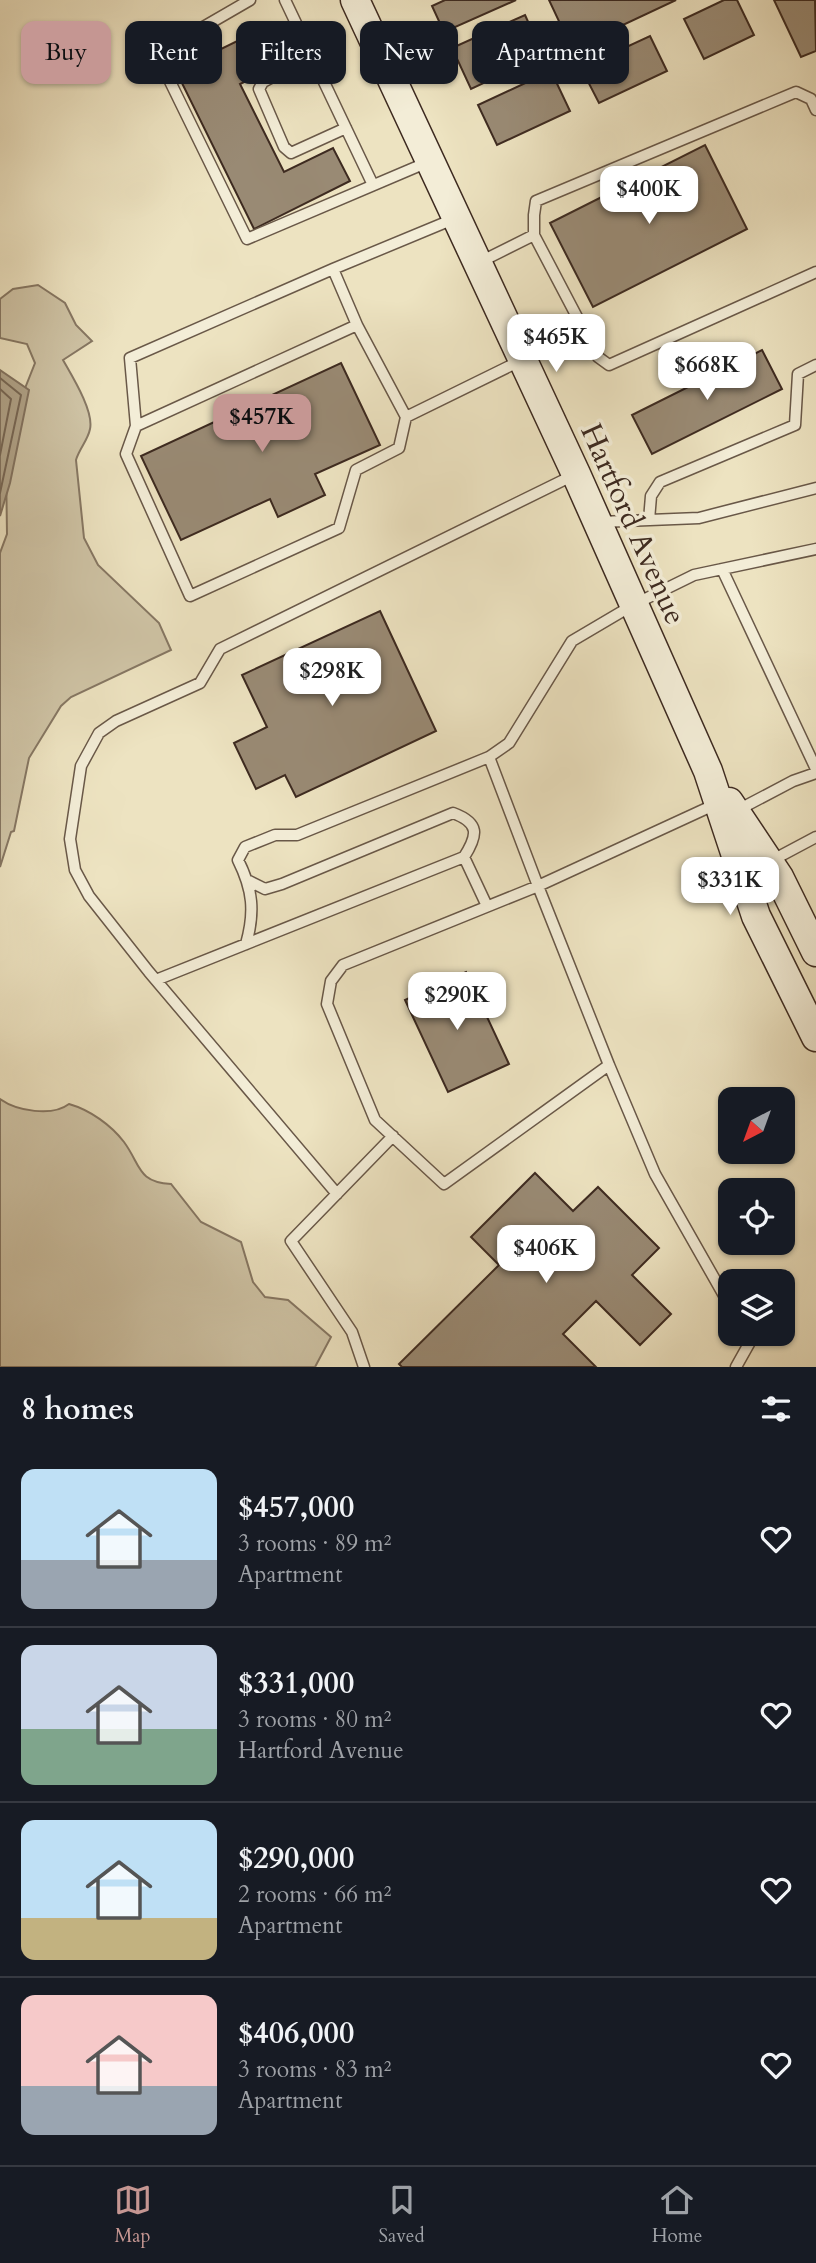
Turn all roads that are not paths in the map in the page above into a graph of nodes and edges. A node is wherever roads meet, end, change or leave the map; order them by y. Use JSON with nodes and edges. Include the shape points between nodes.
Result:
{"nodes":[{"id":1,"x":250,"y":0,"type":"edge"},
{"id":2,"x":285,"y":0,"type":"edge"},
{"id":3,"x":355,"y":0,"type":"edge"},
{"id":4,"x":295,"y":21,"type":"edge"},
{"id":5,"x":262,"y":84,"type":"edge"},
{"id":6,"x":325,"y":84,"type":"edge"},
{"id":7,"x":816,"y":110,"type":"edge"},
{"id":8,"x":346,"y":128,"type":"junction"},
{"id":9,"x":430,"y":161,"type":"junction"},
{"id":10,"x":373,"y":185,"type":"junction"},
{"id":11,"x":456,"y":218,"type":"junction"},
{"id":12,"x":534,"y":235,"type":"junction"},
{"id":13,"x":477,"y":264,"type":"junction"},
{"id":14,"x":333,"y":268,"type":"junction"},
{"id":15,"x":816,"y":272,"type":"edge"},
{"id":16,"x":357,"y":325,"type":"junction"},
{"id":17,"x":523,"y":360,"type":"junction"},
{"id":18,"x":816,"y":365,"type":"edge"},
{"id":19,"x":406,"y":416,"type":"junction"},
{"id":20,"x":136,"y":426,"type":"junction"},
{"id":21,"x":576,"y":474,"type":"junction"},
{"id":22,"x":816,"y":488,"type":"edge"},
{"id":23,"x":649,"y":520,"type":"junction"},
{"id":24,"x":597,"y":522,"type":"junction"},
{"id":25,"x":816,"y":550,"type":"edge"},
{"id":26,"x":722,"y":569,"type":"junction"},
{"id":27,"x":633,"y":605,"type":"junction"},
{"id":28,"x":489,"y":757,"type":"junction"},
{"id":29,"x":816,"y":771,"type":"edge"},
{"id":30,"x":727,"y":807,"type":"junction"},
{"id":31,"x":816,"y":837,"type":"edge"},
{"id":32,"x":464,"y":857,"type":"junction"},
{"id":33,"x":769,"y":862,"type":"junction"},
{"id":34,"x":248,"y":881,"type":"junction"},
{"id":35,"x":538,"y":886,"type":"junction"},
{"id":36,"x":487,"y":906,"type":"junction"},
{"id":37,"x":246,"y":944,"type":"junction"},
{"id":38,"x":816,"y":952,"type":"edge"},
{"id":39,"x":156,"y":980,"type":"junction"},
{"id":40,"x":816,"y":1037,"type":"edge"},
{"id":41,"x":609,"y":1065,"type":"junction"},
{"id":42,"x":393,"y":1136,"type":"junction"},
{"id":43,"x":337,"y":1194,"type":"junction"},
{"id":44,"x":718,"y":1285,"type":"edge"},
{"id":45,"x":748,"y":1346,"type":"edge"},
{"id":46,"x":364,"y":1367,"type":"edge"},
{"id":47,"x":736,"y":1367,"type":"edge"}],
"edges":[{"from":1,"to":10,"type":"lane","via":[[193,33],[160,61],[247,239]]},
{"from":2,"to":4,"type":"lane"},
{"from":3,"to":9,"type":"main road","name":"Hartford Avenue"},
{"from":5,"to":8,"type":"lane","via":[[259,89],[284,148],[291,153]]},
{"from":6,"to":8,"type":"lane"},
{"from":7,"to":12,"type":"lane","via":[[811,99],[796,92],[536,201]]},
{"from":8,"to":10,"type":"lane"},
{"from":9,"to":10,"type":"lane"},
{"from":9,"to":11,"type":"main road","name":"Hartford Avenue"},
{"from":11,"to":13,"type":"main road","name":"Hartford Avenue"},
{"from":11,"to":14,"type":"lane"},
{"from":12,"to":13,"type":"lane"},
{"from":12,"to":15,"type":"lane","via":[[597,357],[609,365]]},
{"from":13,"to":17,"type":"main road","name":"Hartford Avenue"},
{"from":14,"to":16,"type":"lane"},
{"from":14,"to":20,"type":"lane","via":[[130,358]]},
{"from":16,"to":19,"type":"lane"},
{"from":16,"to":20,"type":"lane"},
{"from":17,"to":19,"type":"lane"},
{"from":17,"to":21,"type":"main road","name":"Hartford Avenue"},
{"from":18,"to":23,"type":"lane","via":[[798,374],[795,425],[660,482],[652,496]]},
{"from":19,"to":20,"type":"lane","via":[[399,448],[356,470],[339,528],[190,596],[126,454]]},
{"from":21,"to":24,"type":"main road","name":"Hartford Avenue"},
{"from":21,"to":39,"type":"lane","via":[[220,649],[200,683],[116,720],[99,733],[81,766],[70,839],[75,870],[89,896]]},
{"from":22,"to":23,"type":"lane","via":[[699,518]]},
{"from":23,"to":24,"type":"lane"},
{"from":24,"to":27,"type":"main road","name":"Hartford Avenue"},
{"from":25,"to":26,"type":"lane"},
{"from":26,"to":27,"type":"lane","via":[[694,575]]},
{"from":26,"to":29,"type":"lane"},
{"from":27,"to":28,"type":"lane","via":[[572,641],[509,743]]},
{"from":27,"to":30,"type":"main road","name":"Hartford Avenue"},
{"from":28,"to":34,"type":"lane","via":[[297,835],[275,835],[245,846],[238,860]]},
{"from":28,"to":35,"type":"lane"},
{"from":29,"to":30,"type":"lane"},
{"from":30,"to":33,"type":"main road","name":"Hartford Avenue"},
{"from":30,"to":35,"type":"lane"},
{"from":30,"to":40,"type":"main road","name":"Hartford Avenue","via":[[756,916]]},
{"from":31,"to":33,"type":"lane"},
{"from":32,"to":34,"type":"lane","via":[[474,841],[474,829],[468,818],[453,813],[282,884],[265,889]]},
{"from":32,"to":36,"type":"lane"},
{"from":32,"to":37,"type":"lane"},
{"from":33,"to":38,"type":"main road","name":"Hartford Avenue"},
{"from":34,"to":37,"type":"lane","via":[[252,924]]},
{"from":35,"to":36,"type":"lane"},
{"from":35,"to":41,"type":"lane"},
{"from":36,"to":42,"type":"lane","via":[[343,965],[331,981],[327,1004],[375,1120]]},
{"from":37,"to":39,"type":"lane"},
{"from":39,"to":43,"type":"lane"},
{"from":41,"to":42,"type":"lane","via":[[444,1184]]},
{"from":41,"to":44,"type":"lane","via":[[655,1174]]},
{"from":42,"to":43,"type":"lane"},
{"from":43,"to":46,"type":"lane","via":[[291,1241],[352,1332]]},
{"from":45,"to":47,"type":"lane"}]}
